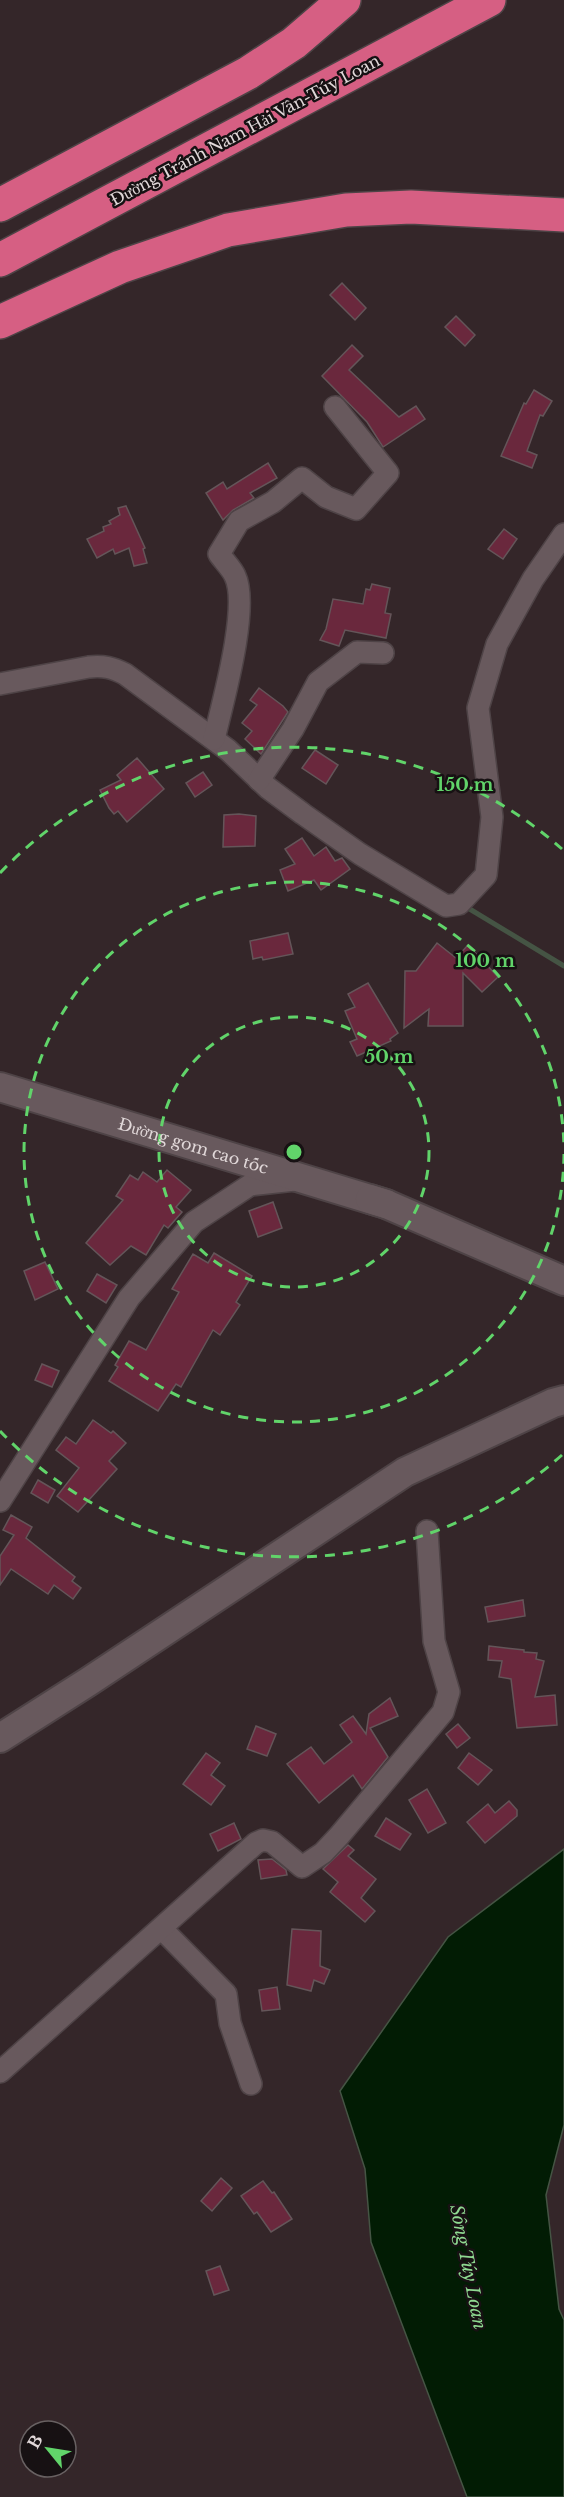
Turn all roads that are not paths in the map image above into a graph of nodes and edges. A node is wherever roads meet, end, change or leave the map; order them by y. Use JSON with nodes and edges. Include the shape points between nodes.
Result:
{"nodes":[{"id":1,"x":344,"y":0,"type":"edge"},
{"id":2,"x":489,"y":0,"type":"edge"},
{"id":3,"x":0,"y":205,"type":"edge"},
{"id":4,"x":564,"y":214,"type":"edge"},
{"id":5,"x":0,"y":260,"type":"edge"},
{"id":6,"x":0,"y":322,"type":"edge"},
{"id":7,"x":334,"y":406,"type":"dead end"},
{"id":8,"x":564,"y":534,"type":"edge"},
{"id":9,"x":383,"y":652,"type":"dead end"},
{"id":10,"x":0,"y":684,"type":"edge"},
{"id":11,"x":214,"y":739,"type":"junction"},
{"id":12,"x":259,"y":780,"type":"junction"},
{"id":13,"x":0,"y":1087,"type":"edge"},
{"id":14,"x":302,"y":1180,"type":"joint"},
{"id":15,"x":386,"y":1204,"type":"junction"},
{"id":16,"x":564,"y":1281,"type":"edge"},
{"id":17,"x":564,"y":1400,"type":"edge"},
{"id":18,"x":0,"y":1501,"type":"edge"},
{"id":19,"x":427,"y":1531,"type":"dead end"},
{"id":20,"x":0,"y":1738,"type":"edge"},
{"id":21,"x":162,"y":1929,"type":"junction"},
{"id":22,"x":0,"y":2072,"type":"edge"},
{"id":23,"x":251,"y":2084,"type":"dead end"}],
"edges":[{"from":1,"to":3,"type":"highway","via":[[294,43],[248,73]]},
{"from":2,"to":5,"type":"highway","name":"Đường Tránh Nam Hải Vân-Túy Loan"},
{"from":4,"to":6,"type":"highway","via":[[411,207],[357,209],[240,228],[120,267]]},
{"from":7,"to":11,"type":"street","via":[[388,472],[356,509],[326,497],[302,478],[273,502],[239,521],[219,554],[236,577],[240,612]]},
{"from":8,"to":12,"type":"street","via":[[533,579],[497,644],[478,708],[492,817],[486,875],[459,904],[446,906],[360,854]]},
{"from":9,"to":12,"type":"street","via":[[357,652],[318,682]]},
{"from":10,"to":11,"type":"street","via":[[100,665],[114,668]]},
{"from":11,"to":12,"type":"street"},
{"from":13,"to":15,"type":"main road","name":"Đường gom cao tốc"},
{"from":14,"to":15,"type":"main road"},
{"from":14,"to":18,"type":"street","via":[[250,1185],[194,1222],[129,1298]]},
{"from":15,"to":16,"type":"main road"},
{"from":17,"to":20,"type":"main road","via":[[405,1472]]},
{"from":19,"to":21,"type":"street","via":[[434,1641],[449,1692],[443,1712],[323,1852],[302,1867],[272,1842],[263,1840]]},
{"from":21,"to":22,"type":"street"},
{"from":21,"to":23,"type":"street","via":[[226,1994],[230,2023]]}]}
